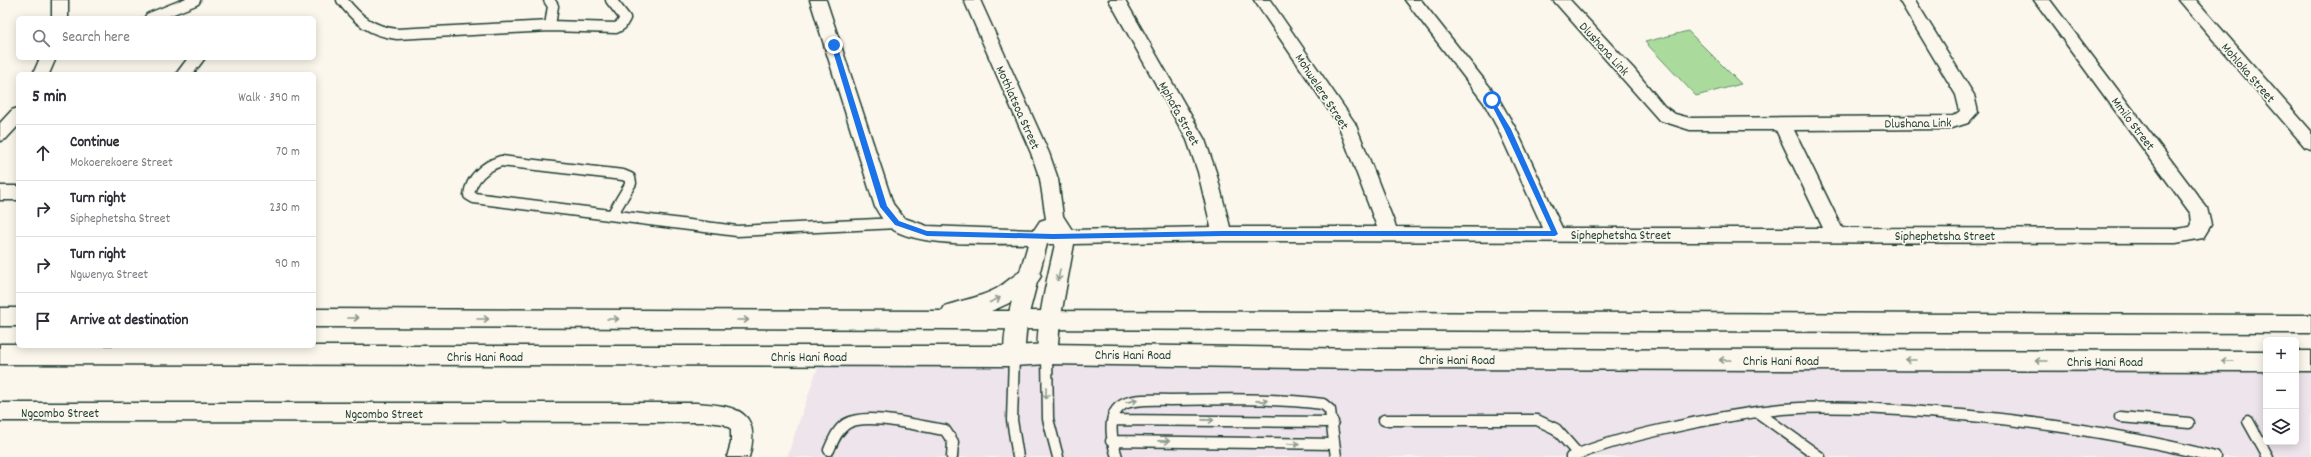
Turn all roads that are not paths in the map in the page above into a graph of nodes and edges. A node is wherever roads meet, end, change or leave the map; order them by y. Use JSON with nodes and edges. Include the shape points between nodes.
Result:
{"nodes":[{"id":1,"x":60,"y":0,"type":"edge"},
{"id":2,"x":195,"y":0,"type":"edge"},
{"id":3,"x":342,"y":0,"type":"edge"},
{"id":4,"x":549,"y":0,"type":"edge"},
{"id":5,"x":611,"y":0,"type":"edge"},
{"id":6,"x":818,"y":0,"type":"edge"},
{"id":7,"x":972,"y":0,"type":"edge"},
{"id":8,"x":1117,"y":0,"type":"edge"},
{"id":9,"x":1262,"y":0,"type":"edge"},
{"id":10,"x":1413,"y":0,"type":"edge"},
{"id":11,"x":1561,"y":0,"type":"edge"},
{"id":12,"x":1906,"y":0,"type":"edge"},
{"id":13,"x":2042,"y":0,"type":"edge"},
{"id":14,"x":2187,"y":0,"type":"edge"},
{"id":15,"x":60,"y":16,"type":"edge"},
{"id":16,"x":155,"y":16,"type":"edge"},
{"id":17,"x":550,"y":26,"type":"junction"},
{"id":18,"x":47,"y":60,"type":"edge"},
{"id":19,"x":195,"y":60,"type":"edge"},
{"id":20,"x":43,"y":72,"type":"edge"},
{"id":21,"x":186,"y":72,"type":"edge"},
{"id":22,"x":16,"y":116,"type":"edge"},
{"id":23,"x":1782,"y":123,"type":"junction"},
{"id":24,"x":0,"y":135,"type":"edge"},
{"id":25,"x":2311,"y":143,"type":"edge"},
{"id":26,"x":0,"y":192,"type":"edge"},
{"id":27,"x":16,"y":193,"type":"edge"},
{"id":28,"x":612,"y":215,"type":"junction"},
{"id":29,"x":1054,"y":217,"type":"junction"},
{"id":30,"x":897,"y":223,"type":"junction"},
{"id":31,"x":1222,"y":234,"type":"junction"},
{"id":32,"x":1389,"y":234,"type":"junction"},
{"id":33,"x":1555,"y":234,"type":"junction"},
{"id":34,"x":1836,"y":235,"type":"junction"},
{"id":35,"x":1040,"y":236,"type":"junction"},
{"id":36,"x":1066,"y":236,"type":"junction"},
{"id":37,"x":2176,"y":236,"type":"joint"},
{"id":38,"x":1030,"y":276,"type":"junction"},
{"id":39,"x":0,"y":317,"type":"edge"},
{"id":40,"x":16,"y":317,"type":"edge"},
{"id":41,"x":316,"y":318,"type":"edge"},
{"id":42,"x":916,"y":320,"type":"junction"},
{"id":43,"x":1018,"y":321,"type":"junction"},
{"id":44,"x":1050,"y":321,"type":"junction"},
{"id":45,"x":2311,"y":324,"type":"edge"},
{"id":46,"x":0,"y":354,"type":"edge"},
{"id":47,"x":1048,"y":354,"type":"junction"},
{"id":48,"x":1014,"y":356,"type":"junction"},
{"id":49,"x":2263,"y":361,"type":"edge"},
{"id":50,"x":2299,"y":361,"type":"edge"},
{"id":51,"x":2311,"y":361,"type":"edge"},
{"id":52,"x":0,"y":412,"type":"edge"},
{"id":53,"x":1757,"y":412,"type":"junction"},
{"id":54,"x":2120,"y":417,"type":"dead end"},
{"id":55,"x":1113,"y":420,"type":"junction"},
{"id":56,"x":1384,"y":420,"type":"dead end"},
{"id":57,"x":2248,"y":421,"type":"dead end"},
{"id":58,"x":1333,"y":422,"type":"junction"},
{"id":59,"x":2189,"y":423,"type":"dead end"},
{"id":60,"x":1111,"y":441,"type":"junction"},
{"id":61,"x":1334,"y":444,"type":"junction"},
{"id":62,"x":829,"y":450,"type":"dead end"},
{"id":63,"x":739,"y":453,"type":"edge"},
{"id":64,"x":1575,"y":455,"type":"edge"},
{"id":65,"x":2199,"y":455,"type":"edge"},
{"id":66,"x":952,"y":457,"type":"edge"},
{"id":67,"x":1018,"y":457,"type":"edge"},
{"id":68,"x":1058,"y":457,"type":"edge"},
{"id":69,"x":1116,"y":457,"type":"edge"},
{"id":70,"x":1336,"y":457,"type":"edge"},
{"id":71,"x":1820,"y":457,"type":"edge"},
{"id":72,"x":2215,"y":457,"type":"edge"},
{"id":73,"x":2268,"y":457,"type":"edge"}],
"edges":[{"from":1,"to":15,"type":"street"},
{"from":2,"to":16,"type":"lane"},
{"from":3,"to":17,"type":"lane","via":[[367,28],[380,33]]},
{"from":4,"to":17,"type":"lane","via":[[553,6]]},
{"from":5,"to":17,"type":"lane","via":[[625,18],[616,28]]},
{"from":6,"to":30,"type":"street","via":[[884,207]]},
{"from":7,"to":29,"type":"street","name":"Mothlatsoa Street","via":[[1040,153],[1049,179]]},
{"from":8,"to":31,"type":"street","name":"Mphafa Street","via":[[1196,140],[1207,172]]},
{"from":9,"to":32,"type":"street","name":"Mohwelere Street","via":[[1346,123]]},
{"from":10,"to":33,"type":"street","via":[[1492,100],[1508,129]]},
{"from":11,"to":23,"type":"street","name":"Dlushana Link","via":[[1628,73],[1663,116],[1690,124]]},
{"from":12,"to":23,"type":"street","name":"Dlushana Link","via":[[1965,95],[1969,112],[1965,118],[1952,123]]},
{"from":13,"to":37,"type":"street","name":"Mmilo Street","via":[[2200,213],[2202,225],[2196,233]]},
{"from":14,"to":25,"type":"street","name":"Mohloka Street"},
{"from":18,"to":20,"type":"street"},
{"from":19,"to":21,"type":"street"},
{"from":22,"to":24,"type":"street"},
{"from":23,"to":34,"type":"street"},
{"from":26,"to":27,"type":"street"},
{"from":28,"to":28,"type":"lane","via":[[474,198],[469,195],[469,189],[484,168],[501,161],[623,175],[630,178],[631,183]]},
{"from":28,"to":30,"type":"lane","via":[[737,231]]},
{"from":29,"to":35,"type":"street"},
{"from":29,"to":36,"type":"street","name":"Mothlatsoa Street"},
{"from":30,"to":35,"type":"street","name":"Siphephetsha Street","via":[[927,233]]},
{"from":31,"to":32,"type":"street","name":"Siphephetsha Street"},
{"from":31,"to":36,"type":"street","name":"Siphephetsha Street"},
{"from":32,"to":33,"type":"street","name":"Siphephetsha Street"},
{"from":33,"to":34,"type":"street","name":"Siphephetsha Street"},
{"from":34,"to":37,"type":"street","name":"Siphephetsha Street"},
{"from":35,"to":36,"type":"street","name":"Siphephetsha Street"},
{"from":35,"to":38,"type":"street"},
{"from":36,"to":44,"type":"street","one_way":true},
{"from":42,"to":38,"type":"main road","one_way":true,"via":[[988,303],[1008,294]]},
{"from":38,"to":43,"type":"street"},
{"from":39,"to":40,"type":"main road"},
{"from":41,"to":42,"type":"main road","one_way":true},
{"from":42,"to":43,"type":"main road"},
{"from":43,"to":44,"type":"main road"},
{"from":43,"to":48,"type":"street"},
{"from":44,"to":45,"type":"main road"},
{"from":44,"to":47,"type":"street"},
{"from":46,"to":48,"type":"main road","name":"Chris Hani Road"},
{"from":47,"to":48,"type":"main road","name":"Chris Hani Road"},
{"from":49,"to":47,"type":"main road","name":"Chris Hani Road","one_way":true,"via":[[1368,359]]},
{"from":47,"to":68,"type":"lane","one_way":true,"via":[[1045,396],[1048,429]]},
{"from":48,"to":67,"type":"lane","via":[[1012,407],[1014,446]]},
{"from":50,"to":51,"type":"main road"},
{"from":52,"to":63,"type":"street","name":"Ngcombo Street","via":[[696,412],[735,418],[741,425]]},
{"from":53,"to":64,"type":"lane","via":[[1704,420],[1633,436]]},
{"from":53,"to":65,"type":"lane","via":[[1811,408],[1867,409],[2016,420],[2131,438]]},
{"from":53,"to":71,"type":"lane"},
{"from":54,"to":59,"type":"lane"},
{"from":55,"to":58,"type":"lane","one_way":true},
{"from":55,"to":58,"type":"lane","one_way":true,"via":[[1122,405],[1129,401],[1156,399],[1317,403],[1327,406]]},
{"from":55,"to":60,"type":"lane"},
{"from":56,"to":64,"type":"lane","via":[[1537,420],[1556,429]]},
{"from":57,"to":73,"type":"lane"},
{"from":58,"to":61,"type":"lane"},
{"from":60,"to":61,"type":"lane","one_way":true},
{"from":60,"to":69,"type":"lane"},
{"from":61,"to":70,"type":"lane"},
{"from":62,"to":66,"type":"lane","via":[[842,427],[856,419],[945,430],[953,442]]},
{"from":65,"to":72,"type":"lane"}]}
